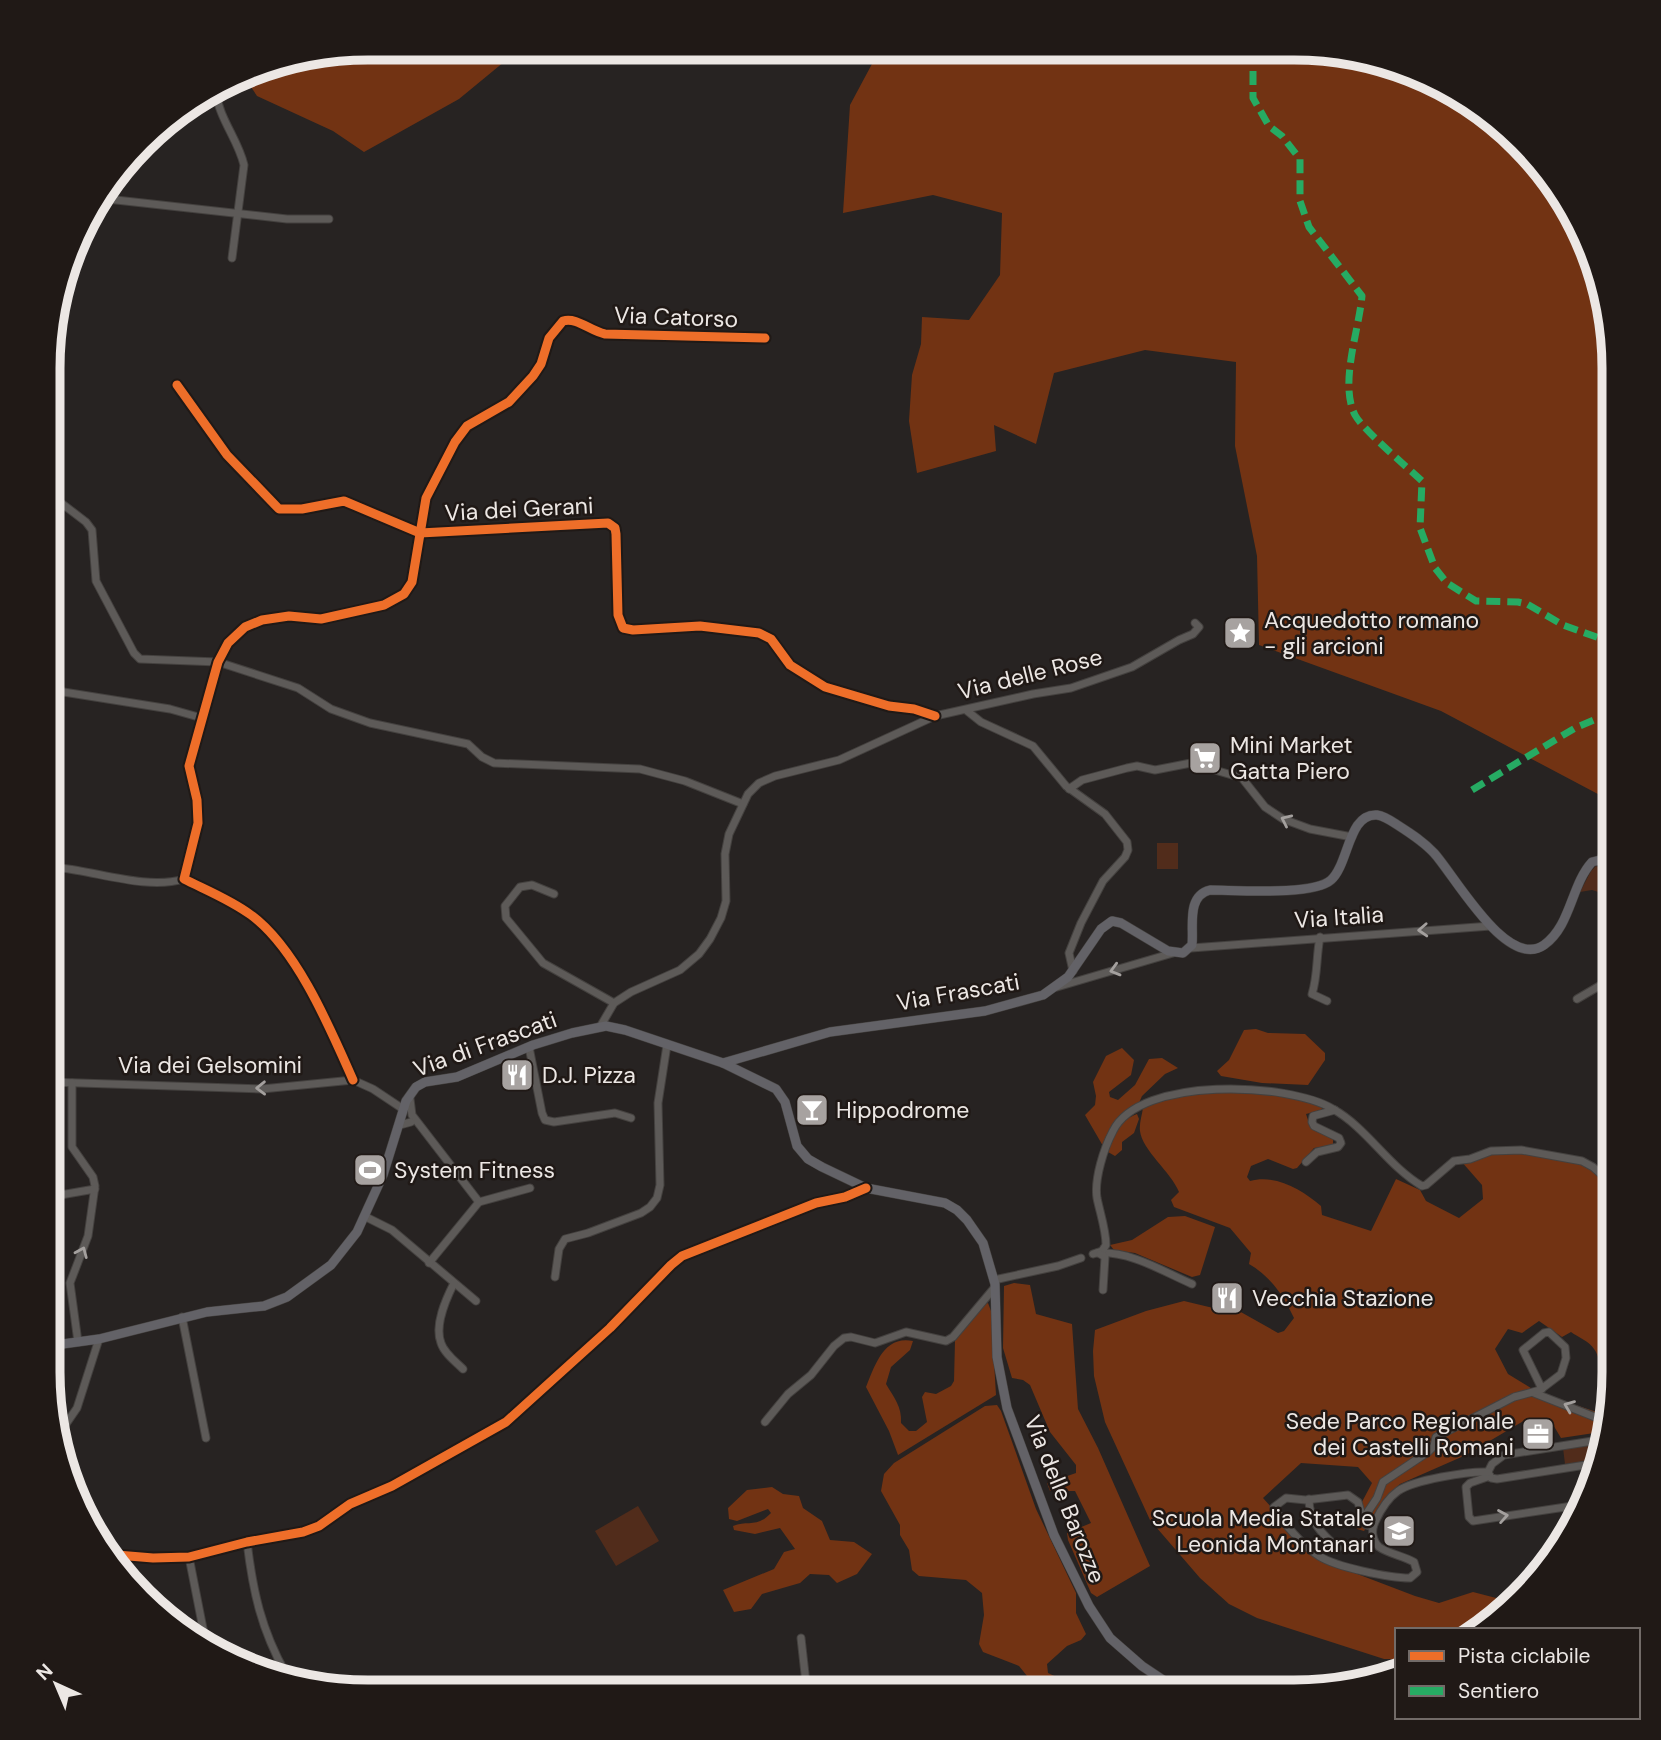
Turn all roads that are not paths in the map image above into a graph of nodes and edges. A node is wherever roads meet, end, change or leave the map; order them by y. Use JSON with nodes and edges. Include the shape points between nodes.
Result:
{"nodes":[{"id":1,"x":218,"y":99,"type":"edge"},
{"id":2,"x":110,"y":199,"type":"edge"},
{"id":3,"x":238,"y":213,"type":"junction"},
{"id":4,"x":329,"y":219,"type":"dead end"},
{"id":5,"x":232,"y":258,"type":"dead end"},
{"id":6,"x":765,"y":338,"type":"dead end"},
{"id":7,"x":177,"y":385,"type":"dead end"},
{"id":8,"x":60,"y":502,"type":"edge"},
{"id":9,"x":420,"y":533,"type":"junction"},
{"id":10,"x":1195,"y":623,"type":"dead end"},
{"id":11,"x":218,"y":662,"type":"junction"},
{"id":12,"x":60,"y":691,"type":"edge"},
{"id":13,"x":966,"y":710,"type":"junction"},
{"id":14,"x":935,"y":716,"type":"junction"},
{"id":15,"x":202,"y":718,"type":"junction"},
{"id":16,"x":1069,"y":789,"type":"junction"},
{"id":17,"x":743,"y":804,"type":"junction"},
{"id":18,"x":1352,"y":837,"type":"junction"},
{"id":19,"x":1602,"y":856,"type":"edge"},
{"id":20,"x":1600,"y":860,"type":"joint"},
{"id":21,"x":60,"y":869,"type":"edge"},
{"id":22,"x":184,"y":879,"type":"junction"},
{"id":23,"x":555,"y":894,"type":"dead end"},
{"id":24,"x":1491,"y":926,"type":"junction"},
{"id":25,"x":1320,"y":937,"type":"junction"},
{"id":26,"x":1191,"y":948,"type":"junction"},
{"id":27,"x":1173,"y":953,"type":"junction"},
{"id":28,"x":1073,"y":971,"type":"junction"},
{"id":29,"x":1602,"y":984,"type":"edge"},
{"id":30,"x":1057,"y":987,"type":"junction"},
{"id":31,"x":1577,"y":999,"type":"dead end"},
{"id":32,"x":1327,"y":1001,"type":"dead end"},
{"id":33,"x":614,"y":1003,"type":"junction"},
{"id":34,"x":600,"y":1027,"type":"junction"},
{"id":35,"x":667,"y":1045,"type":"junction"},
{"id":36,"x":528,"y":1047,"type":"junction"},
{"id":37,"x":723,"y":1063,"type":"junction"},
{"id":38,"x":353,"y":1080,"type":"junction"},
{"id":39,"x":60,"y":1082,"type":"edge"},
{"id":40,"x":72,"y":1083,"type":"junction"},
{"id":41,"x":406,"y":1105,"type":"junction"},
{"id":42,"x":1335,"y":1110,"type":"junction"},
{"id":43,"x":631,"y":1118,"type":"dead end"},
{"id":44,"x":411,"y":1122,"type":"junction"},
{"id":45,"x":400,"y":1125,"type":"junction"},
{"id":46,"x":420,"y":1126,"type":"junction"},
{"id":47,"x":1306,"y":1162,"type":"dead end"},
{"id":48,"x":1602,"y":1175,"type":"edge"},
{"id":49,"x":95,"y":1185,"type":"junction"},
{"id":50,"x":530,"y":1188,"type":"dead end"},
{"id":51,"x":866,"y":1188,"type":"junction"},
{"id":52,"x":60,"y":1194,"type":"edge"},
{"id":53,"x":479,"y":1202,"type":"junction"},
{"id":54,"x":366,"y":1217,"type":"junction"},
{"id":55,"x":1097,"y":1254,"type":"junction"},
{"id":56,"x":1081,"y":1258,"type":"dead end"},
{"id":57,"x":429,"y":1263,"type":"junction"},
{"id":58,"x":555,"y":1277,"type":"dead end"},
{"id":59,"x":454,"y":1283,"type":"junction"},
{"id":60,"x":995,"y":1283,"type":"junction"},
{"id":61,"x":1192,"y":1284,"type":"dead end"},
{"id":62,"x":1103,"y":1290,"type":"dead end"},
{"id":63,"x":476,"y":1301,"type":"dead end"},
{"id":64,"x":182,"y":1317,"type":"junction"},
{"id":65,"x":99,"y":1339,"type":"junction"},
{"id":66,"x":78,"y":1342,"type":"junction"},
{"id":67,"x":60,"y":1344,"type":"edge"},
{"id":68,"x":463,"y":1369,"type":"dead end"},
{"id":69,"x":1545,"y":1387,"type":"junction"},
{"id":70,"x":1533,"y":1392,"type":"junction"},
{"id":71,"x":1598,"y":1418,"type":"edge"},
{"id":72,"x":63,"y":1422,"type":"edge"},
{"id":73,"x":765,"y":1422,"type":"dead end"},
{"id":74,"x":206,"y":1438,"type":"dead end"},
{"id":75,"x":1594,"y":1441,"type":"edge"},
{"id":76,"x":1587,"y":1465,"type":"edge"},
{"id":77,"x":1489,"y":1474,"type":"junction"},
{"id":78,"x":1309,"y":1499,"type":"junction"},
{"id":79,"x":1571,"y":1506,"type":"edge"},
{"id":80,"x":1363,"y":1519,"type":"junction"},
{"id":81,"x":1373,"y":1527,"type":"junction"},
{"id":82,"x":247,"y":1542,"type":"junction"},
{"id":83,"x":1338,"y":1548,"type":"dead end"},
{"id":84,"x":120,"y":1556,"type":"edge"},
{"id":85,"x":189,"y":1558,"type":"junction"},
{"id":86,"x":204,"y":1633,"type":"edge"},
{"id":87,"x":801,"y":1638,"type":"dead end"},
{"id":88,"x":283,"y":1669,"type":"edge"},
{"id":89,"x":806,"y":1680,"type":"edge"},
{"id":90,"x":1164,"y":1680,"type":"edge"}],
"edges":[{"from":1,"to":3,"type":"street","via":[[244,165]]},
{"from":2,"to":3,"type":"street"},
{"from":3,"to":4,"type":"street"},
{"from":3,"to":5,"type":"street"},
{"from":6,"to":9,"type":"street","name":"Via Catorso","via":[[605,334],[574,320],[563,321],[549,338],[533,376],[509,402],[467,426],[456,440],[427,496]]},
{"from":7,"to":9,"type":"street","name":"Via dei Gerani","via":[[227,455],[277,508],[344,501]]},
{"from":8,"to":11,"type":"street","via":[[92,530],[96,581],[136,656]]},
{"from":9,"to":11,"type":"street","via":[[412,585],[400,597],[323,619],[282,616],[255,622],[231,640]]},
{"from":9,"to":14,"type":"street","name":"Via dei Gerani","via":[[608,523],[617,534],[618,615],[623,628],[700,626],[759,633],[771,639],[790,665],[825,687]]},
{"from":10,"to":13,"type":"street","name":"Via delle Rose","via":[[1199,627],[1193,634],[1132,667],[1071,688]]},
{"from":11,"to":15,"type":"street"},
{"from":11,"to":17,"type":"street","via":[[298,688],[331,709],[370,723],[466,743],[494,763],[636,768]]},
{"from":12,"to":15,"type":"street"},
{"from":13,"to":14,"type":"street","name":"Via delle Rose"},
{"from":13,"to":16,"type":"street","via":[[1030,743]]},
{"from":14,"to":17,"type":"street","name":"Via delle Rose","via":[[835,761],[760,782]]},
{"from":15,"to":22,"type":"street","via":[[189,766],[198,823]]},
{"from":18,"to":16,"type":"street","one_way":true,"via":[[1310,829],[1280,817],[1263,806],[1240,777],[1191,763],[1155,770],[1127,768],[1082,780]]},
{"from":16,"to":28,"type":"street","via":[[1108,816],[1128,848],[1086,912],[1069,953]]},
{"from":17,"to":33,"type":"street","name":"Via delle Rose","via":[[727,839],[726,901],[710,939],[680,970]]},
{"from":18,"to":24,"type":"main road","via":[[1359,822],[1374,815],[1414,835],[1437,856]]},
{"from":18,"to":26,"type":"main road","via":[[1338,872],[1320,887],[1203,892],[1194,907]]},
{"from":19,"to":20,"type":"street"},
{"from":20,"to":24,"type":"main road","via":[[1589,865],[1558,931],[1542,947],[1514,946]]},
{"from":21,"to":22,"type":"street","via":[[127,879]]},
{"from":22,"to":38,"type":"street","via":[[246,911],[274,937],[311,994]]},
{"from":23,"to":33,"type":"street","via":[[532,885],[520,887],[504,907],[506,918],[543,963]]},
{"from":24,"to":25,"type":"street","name":"Via Italia","one_way":true},
{"from":25,"to":26,"type":"street","name":"Via Italia"},
{"from":25,"to":32,"type":"street","via":[[1312,994]]},
{"from":26,"to":27,"type":"main road"},
{"from":27,"to":28,"type":"main road","name":"Via Frascati","via":[[1112,921],[1101,929]]},
{"from":27,"to":30,"type":"street","one_way":true},
{"from":28,"to":30,"type":"main road","name":"Via Frascati"},
{"from":29,"to":31,"type":"street"},
{"from":30,"to":37,"type":"main road","name":"Via Frascati","via":[[985,1011],[830,1032]]},
{"from":33,"to":34,"type":"street"},
{"from":34,"to":35,"type":"main road","name":"Via di Frascati","via":[[625,1030]]},
{"from":34,"to":36,"type":"main road","name":"Via di Frascati"},
{"from":35,"to":37,"type":"main road","name":"Via di Frascati"},
{"from":35,"to":58,"type":"street","via":[[658,1103],[657,1198],[641,1213],[565,1239]]},
{"from":36,"to":41,"type":"main road","name":"Via di Frascati","via":[[457,1077],[423,1083]]},
{"from":36,"to":43,"type":"street","via":[[545,1120],[615,1113]]},
{"from":37,"to":51,"type":"main road","name":"Via delle Barozze","via":[[780,1093],[793,1139],[805,1156]]},
{"from":38,"to":40,"type":"street","name":"Via dei Gelsomini","one_way":true,"via":[[262,1089]]},
{"from":38,"to":41,"type":"street"},
{"from":39,"to":40,"type":"street","name":"Via dei Gelsomini"},
{"from":40,"to":49,"type":"street","via":[[72,1147]]},
{"from":41,"to":44,"type":"street"},
{"from":41,"to":45,"type":"main road"},
{"from":41,"to":46,"type":"street"},
{"from":42,"to":47,"type":"street","via":[[1313,1116],[1312,1122],[1339,1138],[1340,1146],[1317,1152]]},
{"from":42,"to":48,"type":"street","via":[[1422,1186],[1454,1161],[1493,1150],[1532,1150],[1580,1160]]},
{"from":42,"to":55,"type":"street","via":[[1296,1096],[1235,1088],[1166,1097],[1137,1109],[1115,1127],[1098,1176],[1106,1244]]},
{"from":44,"to":45,"type":"street"},
{"from":44,"to":46,"type":"street"},
{"from":45,"to":54,"type":"main road"},
{"from":46,"to":53,"type":"street"},
{"from":49,"to":52,"type":"street"},
{"from":66,"to":49,"type":"street","one_way":true,"via":[[70,1283],[88,1236]]},
{"from":50,"to":53,"type":"street"},
{"from":51,"to":60,"type":"main road","name":"Via delle Barozze","via":[[954,1208],[983,1243]]},
{"from":51,"to":82,"type":"street","via":[[687,1253],[503,1424],[392,1486],[350,1504],[319,1526]]},
{"from":53,"to":57,"type":"street"},
{"from":54,"to":57,"type":"street","via":[[393,1230]]},
{"from":54,"to":64,"type":"main road","via":[[338,1258],[285,1299],[261,1307]]},
{"from":55,"to":61,"type":"street","via":[[1134,1258]]},
{"from":55,"to":62,"type":"street","via":[[1105,1257]]},
{"from":56,"to":60,"type":"street"},
{"from":57,"to":59,"type":"street"},
{"from":59,"to":63,"type":"street"},
{"from":59,"to":68,"type":"street","via":[[443,1309],[440,1339]]},
{"from":60,"to":73,"type":"street","via":[[946,1341],[909,1332],[875,1343],[842,1339]]},
{"from":60,"to":90,"type":"main road","name":"Via delle Barozze","via":[[1001,1383],[1054,1535],[1102,1628]]},
{"from":64,"to":65,"type":"main road"},
{"from":64,"to":74,"type":"street"},
{"from":65,"to":66,"type":"main road"},
{"from":65,"to":72,"type":"street","via":[[79,1404]]},
{"from":66,"to":67,"type":"main road"},
{"from":69,"to":69,"type":"street","via":[[1562,1372],[1566,1358],[1565,1347],[1549,1332],[1523,1350]]},
{"from":69,"to":70,"type":"street"},
{"from":71,"to":70,"type":"street","one_way":true},
{"from":70,"to":80,"type":"street","via":[[1508,1399],[1436,1437],[1433,1448],[1383,1482]]},
{"from":75,"to":77,"type":"street","via":[[1504,1455],[1492,1464]]},
{"from":76,"to":77,"type":"street","via":[[1497,1479]]},
{"from":77,"to":79,"type":"street","one_way":true,"via":[[1466,1487],[1473,1521]]},
{"from":77,"to":81,"type":"street","via":[[1468,1472],[1405,1487],[1389,1500]]},
{"from":78,"to":80,"type":"street","via":[[1351,1496]]},
{"from":78,"to":81,"type":"street","via":[[1286,1498],[1274,1508],[1320,1556],[1368,1573],[1414,1576],[1415,1562],[1379,1546]]},
{"from":78,"to":83,"type":"street","via":[[1309,1514],[1321,1534]]},
{"from":80,"to":81,"type":"street"},
{"from":82,"to":85,"type":"street"},
{"from":82,"to":88,"type":"street","via":[[258,1611]]},
{"from":84,"to":85,"type":"street"},
{"from":85,"to":86,"type":"street"},
{"from":87,"to":89,"type":"street"}]}
